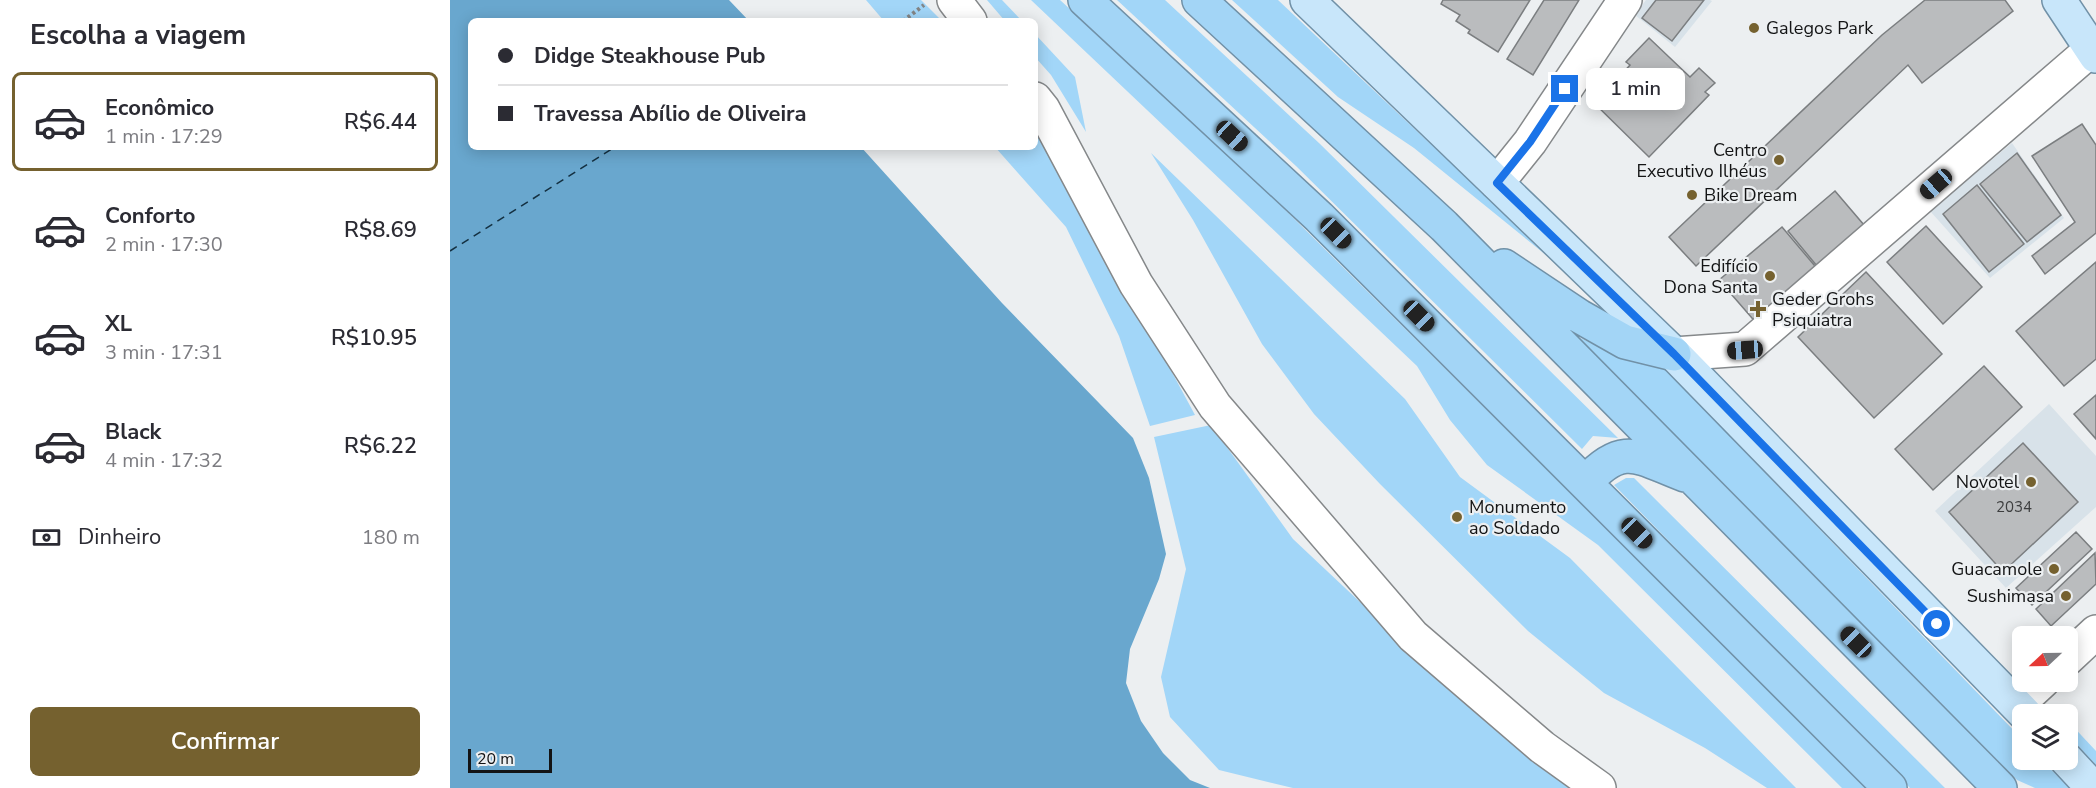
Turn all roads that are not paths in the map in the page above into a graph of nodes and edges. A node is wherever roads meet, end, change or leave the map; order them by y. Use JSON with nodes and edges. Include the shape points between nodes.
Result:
{"nodes":[{"id":1,"x":954,"y":0,"type":"edge"},
{"id":2,"x":1084,"y":0,"type":"edge"},
{"id":3,"x":1199,"y":0,"type":"edge"},
{"id":4,"x":1307,"y":0,"type":"edge"},
{"id":5,"x":1625,"y":0,"type":"edge"},
{"id":6,"x":2059,"y":0,"type":"edge"},
{"id":7,"x":968,"y":18,"type":"edge"},
{"id":8,"x":2094,"y":53,"type":"edge"},
{"id":9,"x":1038,"y":103,"type":"edge"},
{"id":10,"x":1497,"y":183,"type":"junction"},
{"id":11,"x":1444,"y":226,"type":"junction"},
{"id":12,"x":1674,"y":354,"type":"junction"},
{"id":13,"x":1695,"y":479,"type":"junction"},
{"id":14,"x":1586,"y":482,"type":"junction"},
{"id":15,"x":2096,"y":632,"type":"edge"},
{"id":16,"x":2078,"y":649,"type":"edge"},
{"id":17,"x":2035,"y":692,"type":"edge"},
{"id":18,"x":2015,"y":704,"type":"edge"},
{"id":19,"x":2026,"y":704,"type":"edge"},
{"id":20,"x":2076,"y":770,"type":"edge"},
{"id":21,"x":1599,"y":788,"type":"edge"},
{"id":22,"x":1890,"y":788,"type":"edge"},
{"id":23,"x":2000,"y":788,"type":"edge"},
{"id":24,"x":2093,"y":788,"type":"edge"}],
"edges":[{"from":1,"to":7,"type":"street"},
{"from":2,"to":14,"type":"highway","via":[[1319,217]]},
{"from":3,"to":11,"type":"highway"},
{"from":4,"to":10,"type":"main road"},
{"from":5,"to":10,"type":"street","via":[[1530,142]]},
{"from":6,"to":8,"type":"main road"},
{"from":8,"to":12,"type":"street","via":[[1745,350]]},
{"from":9,"to":21,"type":"street","via":[[1136,284],[1215,406],[1413,636],[1542,747]]},
{"from":10,"to":12,"type":"main road"},
{"from":11,"to":12,"type":"highway","via":[[1616,337]]},
{"from":11,"to":13,"type":"highway"},
{"from":12,"to":18,"type":"main road"},
{"from":13,"to":14,"type":"highway","via":[[1636,456],[1618,456],[1604,463]]},
{"from":13,"to":23,"type":"highway"},
{"from":14,"to":22,"type":"highway"},
{"from":15,"to":16,"type":"street"},
{"from":17,"to":19,"type":"street"},
{"from":20,"to":24,"type":"main road"}]}
